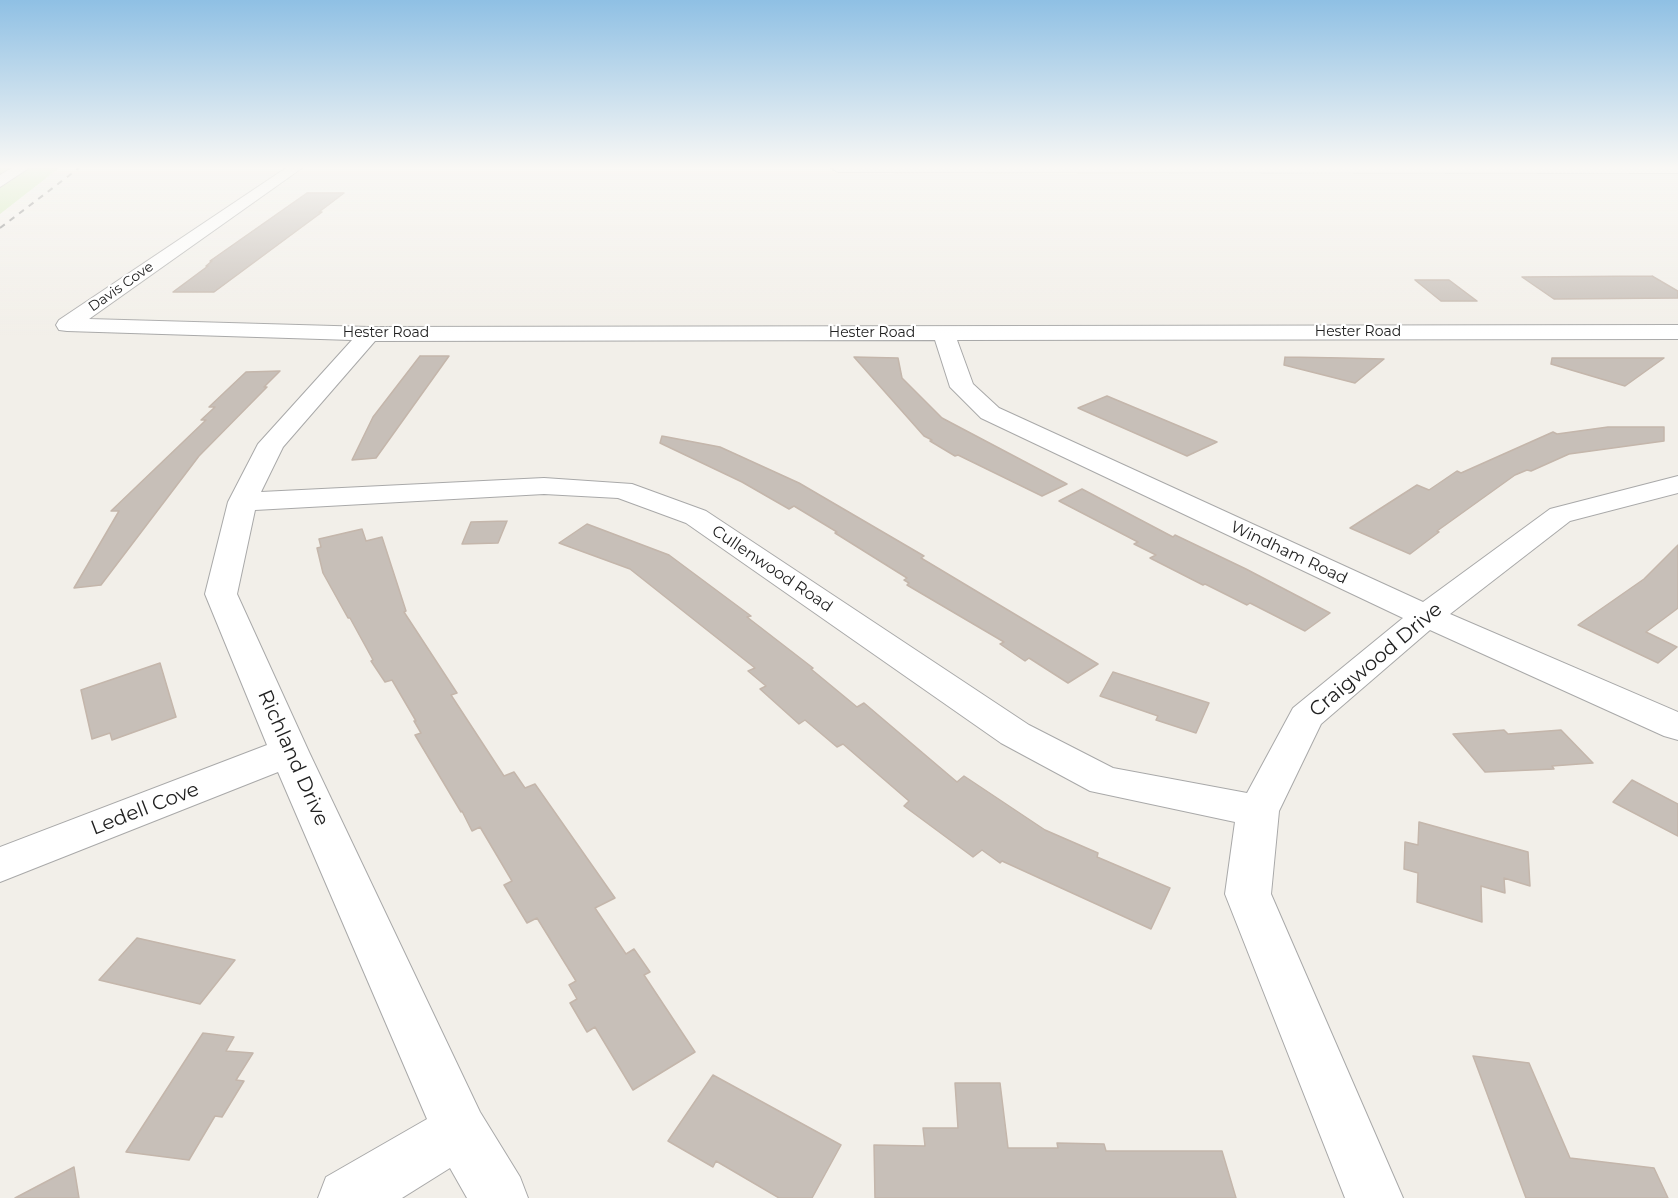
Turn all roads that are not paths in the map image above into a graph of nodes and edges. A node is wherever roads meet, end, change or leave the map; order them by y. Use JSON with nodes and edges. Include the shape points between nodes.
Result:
{"nodes":[{"id":1,"x":214,"y":224,"type":"edge"},
{"id":2,"x":67,"y":325,"type":"joint"},
{"id":3,"x":1678,"y":332,"type":"edge"},
{"id":4,"x":944,"y":333,"type":"junction"},
{"id":5,"x":369,"y":334,"type":"junction"},
{"id":6,"x":1678,"y":484,"type":"edge"},
{"id":7,"x":242,"y":502,"type":"junction"},
{"id":8,"x":1426,"y":616,"type":"junction"},
{"id":9,"x":1678,"y":727,"type":"edge"},
{"id":10,"x":289,"y":752,"type":"junction"},
{"id":11,"x":1258,"y":811,"type":"junction"},
{"id":12,"x":0,"y":865,"type":"edge"},
{"id":13,"x":460,"y":1131,"type":"junction"},
{"id":14,"x":347,"y":1198,"type":"edge"},
{"id":15,"x":500,"y":1198,"type":"edge"},
{"id":16,"x":1374,"y":1198,"type":"edge"}],
"edges":[{"from":1,"to":2,"type":"street","name":"Davis Cove"},
{"from":2,"to":5,"type":"street","name":"Hester Road"},
{"from":3,"to":4,"type":"street","name":"Hester Road"},
{"from":4,"to":5,"type":"street","name":"Hester Road"},
{"from":4,"to":8,"type":"street","name":"Windham Road","via":[[962,387],[990,413]]},
{"from":5,"to":7,"type":"street","name":"Richland Drive","via":[[272,444]]},
{"from":6,"to":8,"type":"street","name":"Craigwood Drive","via":[[1560,515]]},
{"from":7,"to":10,"type":"street","name":"Richland Drive","via":[[221,594]]},
{"from":7,"to":11,"type":"street","name":"Cullenwood Road","via":[[544,486],[622,490],[696,517],[1015,734],[1104,781]]},
{"from":8,"to":9,"type":"street","name":"Windham Road"},
{"from":8,"to":11,"type":"street","name":"Craigwood Drive","via":[[1306,717]]},
{"from":10,"to":12,"type":"street","name":"Ledell Cove"},
{"from":10,"to":13,"type":"street","name":"Richland Drive"},
{"from":11,"to":16,"type":"street","name":"Craigwood Drive","via":[[1248,894]]},
{"from":13,"to":14,"type":"street"},
{"from":13,"to":15,"type":"street","name":"Richland Drive"}]}
